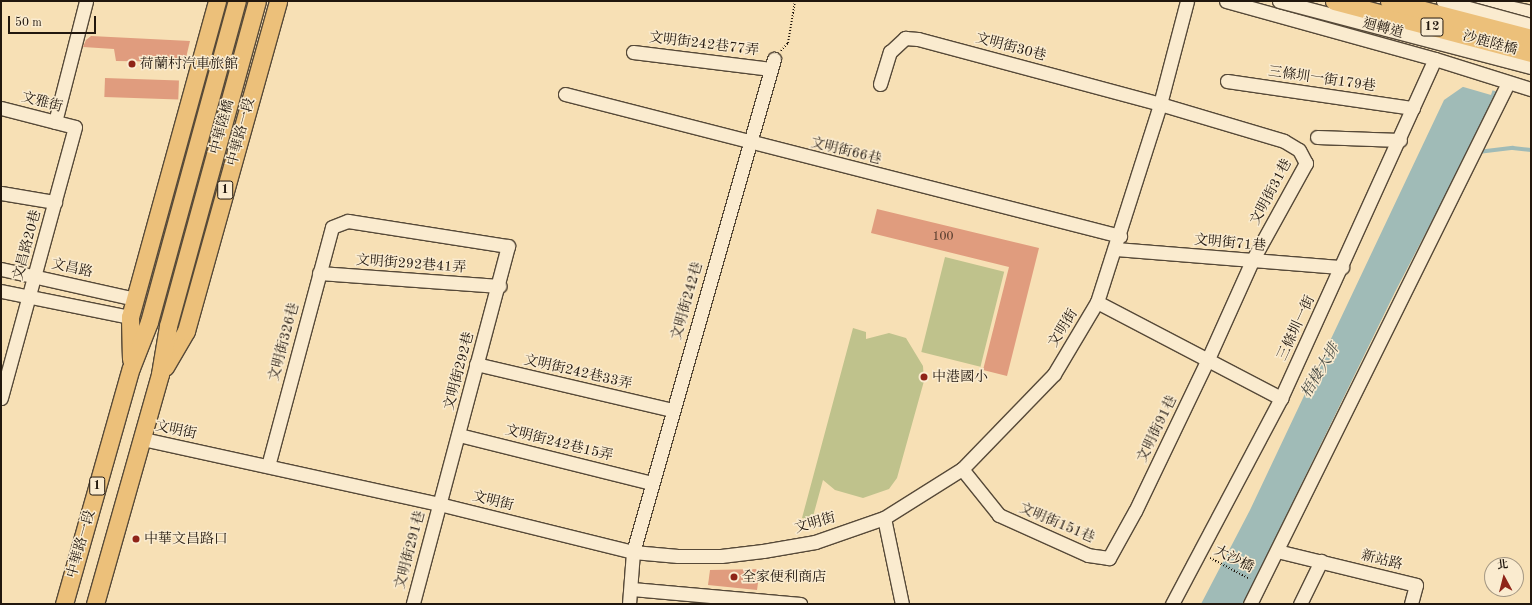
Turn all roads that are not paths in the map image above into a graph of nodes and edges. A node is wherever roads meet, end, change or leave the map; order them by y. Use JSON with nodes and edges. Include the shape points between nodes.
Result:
{"nodes":[{"id":1,"x":86,"y":1,"type":"edge"},
{"id":2,"x":217,"y":1,"type":"edge"},
{"id":3,"x":237,"y":1,"type":"edge"},
{"id":4,"x":257,"y":1,"type":"edge"},
{"id":5,"x":278,"y":1,"type":"edge"},
{"id":6,"x":1187,"y":1,"type":"edge"},
{"id":7,"x":1226,"y":1,"type":"edge"},
{"id":8,"x":1279,"y":1,"type":"edge"},
{"id":9,"x":1334,"y":1,"type":"edge"},
{"id":10,"x":1390,"y":1,"type":"edge"},
{"id":11,"x":1443,"y":1,"type":"edge"},
{"id":12,"x":1485,"y":2,"type":"edge"},
{"id":13,"x":1531,"y":12,"type":"edge"},
{"id":14,"x":1531,"y":24,"type":"edge"},
{"id":15,"x":1531,"y":38,"type":"edge"},
{"id":16,"x":633,"y":52,"type":"dead end"},
{"id":17,"x":1531,"y":53,"type":"edge"},
{"id":18,"x":1435,"y":59,"type":"junction"},
{"id":19,"x":773,"y":64,"type":"joint"},
{"id":20,"x":1531,"y":67,"type":"edge"},
{"id":21,"x":1227,"y":81,"type":"dead end"},
{"id":22,"x":1508,"y":83,"type":"junction"},
{"id":23,"x":880,"y":84,"type":"dead end"},
{"id":24,"x":1531,"y":89,"type":"edge"},
{"id":25,"x":565,"y":94,"type":"dead end"},
{"id":26,"x":1160,"y":104,"type":"junction"},
{"id":27,"x":1,"y":108,"type":"edge"},
{"id":28,"x":1413,"y":108,"type":"junction"},
{"id":29,"x":55,"y":122,"type":"junction"},
{"id":30,"x":75,"y":127,"type":"joint"},
{"id":31,"x":1318,"y":137,"type":"dead end"},
{"id":32,"x":1400,"y":140,"type":"junction"},
{"id":33,"x":750,"y":143,"type":"junction"},
{"id":34,"x":1,"y":193,"type":"edge"},
{"id":35,"x":55,"y":202,"type":"junction"},
{"id":36,"x":1118,"y":243,"type":"junction"},
{"id":37,"x":508,"y":246,"type":"joint"},
{"id":38,"x":169,"y":249,"type":"joint"},
{"id":39,"x":188,"y":254,"type":"joint"},
{"id":40,"x":1252,"y":261,"type":"junction"},
{"id":41,"x":1342,"y":267,"type":"junction"},
{"id":42,"x":1,"y":269,"type":"edge"},
{"id":43,"x":319,"y":273,"type":"junction"},
{"id":44,"x":34,"y":276,"type":"junction"},
{"id":45,"x":500,"y":286,"type":"junction"},
{"id":46,"x":1,"y":291,"type":"edge"},
{"id":47,"x":30,"y":297,"type":"junction"},
{"id":48,"x":135,"y":298,"type":"junction"},
{"id":49,"x":1097,"y":302,"type":"junction"},
{"id":50,"x":130,"y":317,"type":"junction"},
{"id":51,"x":1207,"y":361,"type":"junction"},
{"id":52,"x":476,"y":364,"type":"junction"},
{"id":53,"x":131,"y":368,"type":"junction"},
{"id":54,"x":160,"y":374,"type":"junction"},
{"id":55,"x":1,"y":398,"type":"edge"},
{"id":56,"x":1281,"y":398,"type":"junction"},
{"id":57,"x":672,"y":410,"type":"junction"},
{"id":58,"x":459,"y":435,"type":"junction"},
{"id":59,"x":143,"y":439,"type":"junction"},
{"id":60,"x":268,"y":466,"type":"junction"},
{"id":61,"x":962,"y":469,"type":"junction"},
{"id":62,"x":652,"y":483,"type":"junction"},
{"id":63,"x":439,"y":504,"type":"junction"},
{"id":64,"x":1135,"y":511,"type":"joint"},
{"id":65,"x":884,"y":518,"type":"junction"},
{"id":66,"x":1276,"y":551,"type":"junction"},
{"id":67,"x":633,"y":552,"type":"junction"},
{"id":68,"x":1321,"y":561,"type":"junction"},
{"id":69,"x":632,"y":589,"type":"junction"},
{"id":70,"x":64,"y":604,"type":"edge"},
{"id":71,"x":95,"y":604,"type":"edge"},
{"id":72,"x":412,"y":604,"type":"edge"},
{"id":73,"x":629,"y":604,"type":"edge"},
{"id":74,"x":800,"y":604,"type":"edge"},
{"id":75,"x":902,"y":604,"type":"edge"},
{"id":76,"x":1172,"y":604,"type":"edge"},
{"id":77,"x":1250,"y":604,"type":"edge"},
{"id":78,"x":1300,"y":604,"type":"edge"},
{"id":79,"x":1411,"y":604,"type":"edge"}],
"edges":[{"from":1,"to":29,"type":"street"},
{"from":2,"to":48,"type":"main road","name":"中華路一段","number":"1"},
{"from":3,"to":38,"type":"main road","name":"中華陸橋","number":"1"},
{"from":4,"to":39,"type":"main road","name":"中華陸橋","number":"1"},
{"from":5,"to":54,"type":"main road","name":"中華路一段","number":"1","via":[[186,331]]},
{"from":6,"to":26,"type":"street","name":"文明街"},
{"from":7,"to":18,"type":"street","name":"迴轉道"},
{"from":8,"to":20,"type":"street","bridge":true},
{"from":9,"to":17,"type":"main road","name":"沙鹿陸橋","number":"12","bridge":true},
{"from":10,"to":15,"type":"main road","name":"沙鹿陸橋","number":"12","bridge":true},
{"from":11,"to":14,"type":"street","bridge":true},
{"from":12,"to":13,"type":"street"},
{"from":16,"to":19,"type":"street","name":"文明街242巷77弄"},
{"from":18,"to":22,"type":"street","name":"迴轉道"},
{"from":18,"to":28,"type":"street","name":"三條圳一街"},
{"from":19,"to":33,"type":"street","name":"文明街242巷"},
{"from":21,"to":28,"type":"street","name":"三條圳一街179巷"},
{"from":22,"to":24,"type":"street","name":"迴轉道"},
{"from":22,"to":66,"type":"street"},
{"from":23,"to":26,"type":"street","name":"文明街30巷","via":[[890,52],[905,38],[918,39]]},
{"from":25,"to":33,"type":"street","name":"文明街66巷"},
{"from":26,"to":36,"type":"street","name":"文明街"},
{"from":26,"to":40,"type":"street","name":"文明街31巷","via":[[1284,141],[1299,150],[1306,163]]},
{"from":27,"to":29,"type":"street","name":"文雅街"},
{"from":28,"to":32,"type":"street","name":"三條圳一街"},
{"from":29,"to":30,"type":"street","name":"文雅街"},
{"from":30,"to":35,"type":"street","name":"文昌路20巷"},
{"from":31,"to":32,"type":"street"},
{"from":32,"to":41,"type":"street","name":"三條圳一街"},
{"from":33,"to":36,"type":"street","name":"文明街66巷"},
{"from":33,"to":57,"type":"street","name":"文明街242巷"},
{"from":34,"to":35,"type":"street","name":"文昌路20巷"},
{"from":35,"to":44,"type":"street","name":"文昌路20巷"},
{"from":36,"to":40,"type":"street","name":"文明街71巷"},
{"from":36,"to":49,"type":"street","name":"文明街"},
{"from":37,"to":43,"type":"street","name":"文明街326巷","via":[[348,221],[332,227]]},
{"from":37,"to":45,"type":"street","name":"文明街292巷"},
{"from":38,"to":53,"type":"main road","name":"中華路一段","number":"1","via":[[149,322]]},
{"from":39,"to":54,"type":"main road","name":"中華路一段","number":"1","via":[[168,326]]},
{"from":40,"to":41,"type":"street","name":"文明街71巷"},
{"from":40,"to":51,"type":"street","name":"文明街31巷"},
{"from":41,"to":56,"type":"street","name":"三條圳一街"},
{"from":42,"to":44,"type":"street","name":"文昌路"},
{"from":43,"to":45,"type":"street","name":"文明街292巷41弄"},
{"from":43,"to":60,"type":"street","name":"文明街326巷"},
{"from":44,"to":47,"type":"street","name":"文昌路20巷"},
{"from":44,"to":48,"type":"street","name":"文昌路"},
{"from":45,"to":52,"type":"street","name":"文明街292巷"},
{"from":46,"to":47,"type":"street"},
{"from":47,"to":50,"type":"street"},
{"from":47,"to":55,"type":"street","name":"文昌路20巷"},
{"from":48,"to":50,"type":"main road","name":"中華路一段","number":"1"},
{"from":49,"to":51,"type":"street"},
{"from":49,"to":61,"type":"street","name":"文明街","via":[[1054,374]]},
{"from":50,"to":53,"type":"main road","name":"中華路一段","number":"1"},
{"from":51,"to":56,"type":"street"},
{"from":51,"to":64,"type":"street","name":"文明街91巷"},
{"from":52,"to":57,"type":"street","name":"文明街242巷33弄"},
{"from":52,"to":58,"type":"street","name":"文明街292巷"},
{"from":53,"to":70,"type":"main road","name":"中華路一段","number":"1"},
{"from":54,"to":59,"type":"main road","name":"中華路一段","number":"1"},
{"from":56,"to":76,"type":"street","name":"三條圳一街"},
{"from":57,"to":62,"type":"street","name":"文明街242巷"},
{"from":58,"to":62,"type":"street","name":"文明街242巷15弄"},
{"from":58,"to":63,"type":"street","name":"文明街292巷"},
{"from":59,"to":60,"type":"street","name":"文明街"},
{"from":59,"to":71,"type":"main road","name":"中華路一段","number":"1"},
{"from":60,"to":63,"type":"street","name":"文明街"},
{"from":61,"to":64,"type":"street","name":"文明街151巷","via":[[999,515],[1088,555],[1109,558]]},
{"from":61,"to":65,"type":"street","name":"文明街"},
{"from":62,"to":67,"type":"street","name":"文明街242巷"},
{"from":63,"to":67,"type":"street","name":"文明街"},
{"from":63,"to":72,"type":"street","name":"文明街291巷"},
{"from":65,"to":67,"type":"street","name":"文明街","via":[[815,542],[763,551],[721,556]]},
{"from":65,"to":75,"type":"street"},
{"from":66,"to":68,"type":"street"},
{"from":66,"to":77,"type":"street"},
{"from":67,"to":69,"type":"street","name":"文明街242巷"},
{"from":68,"to":78,"type":"street"},
{"from":68,"to":79,"type":"street","name":"新站路","via":[[1416,585]]},
{"from":69,"to":73,"type":"street","name":"文明街242巷"},
{"from":69,"to":74,"type":"street"}]}
